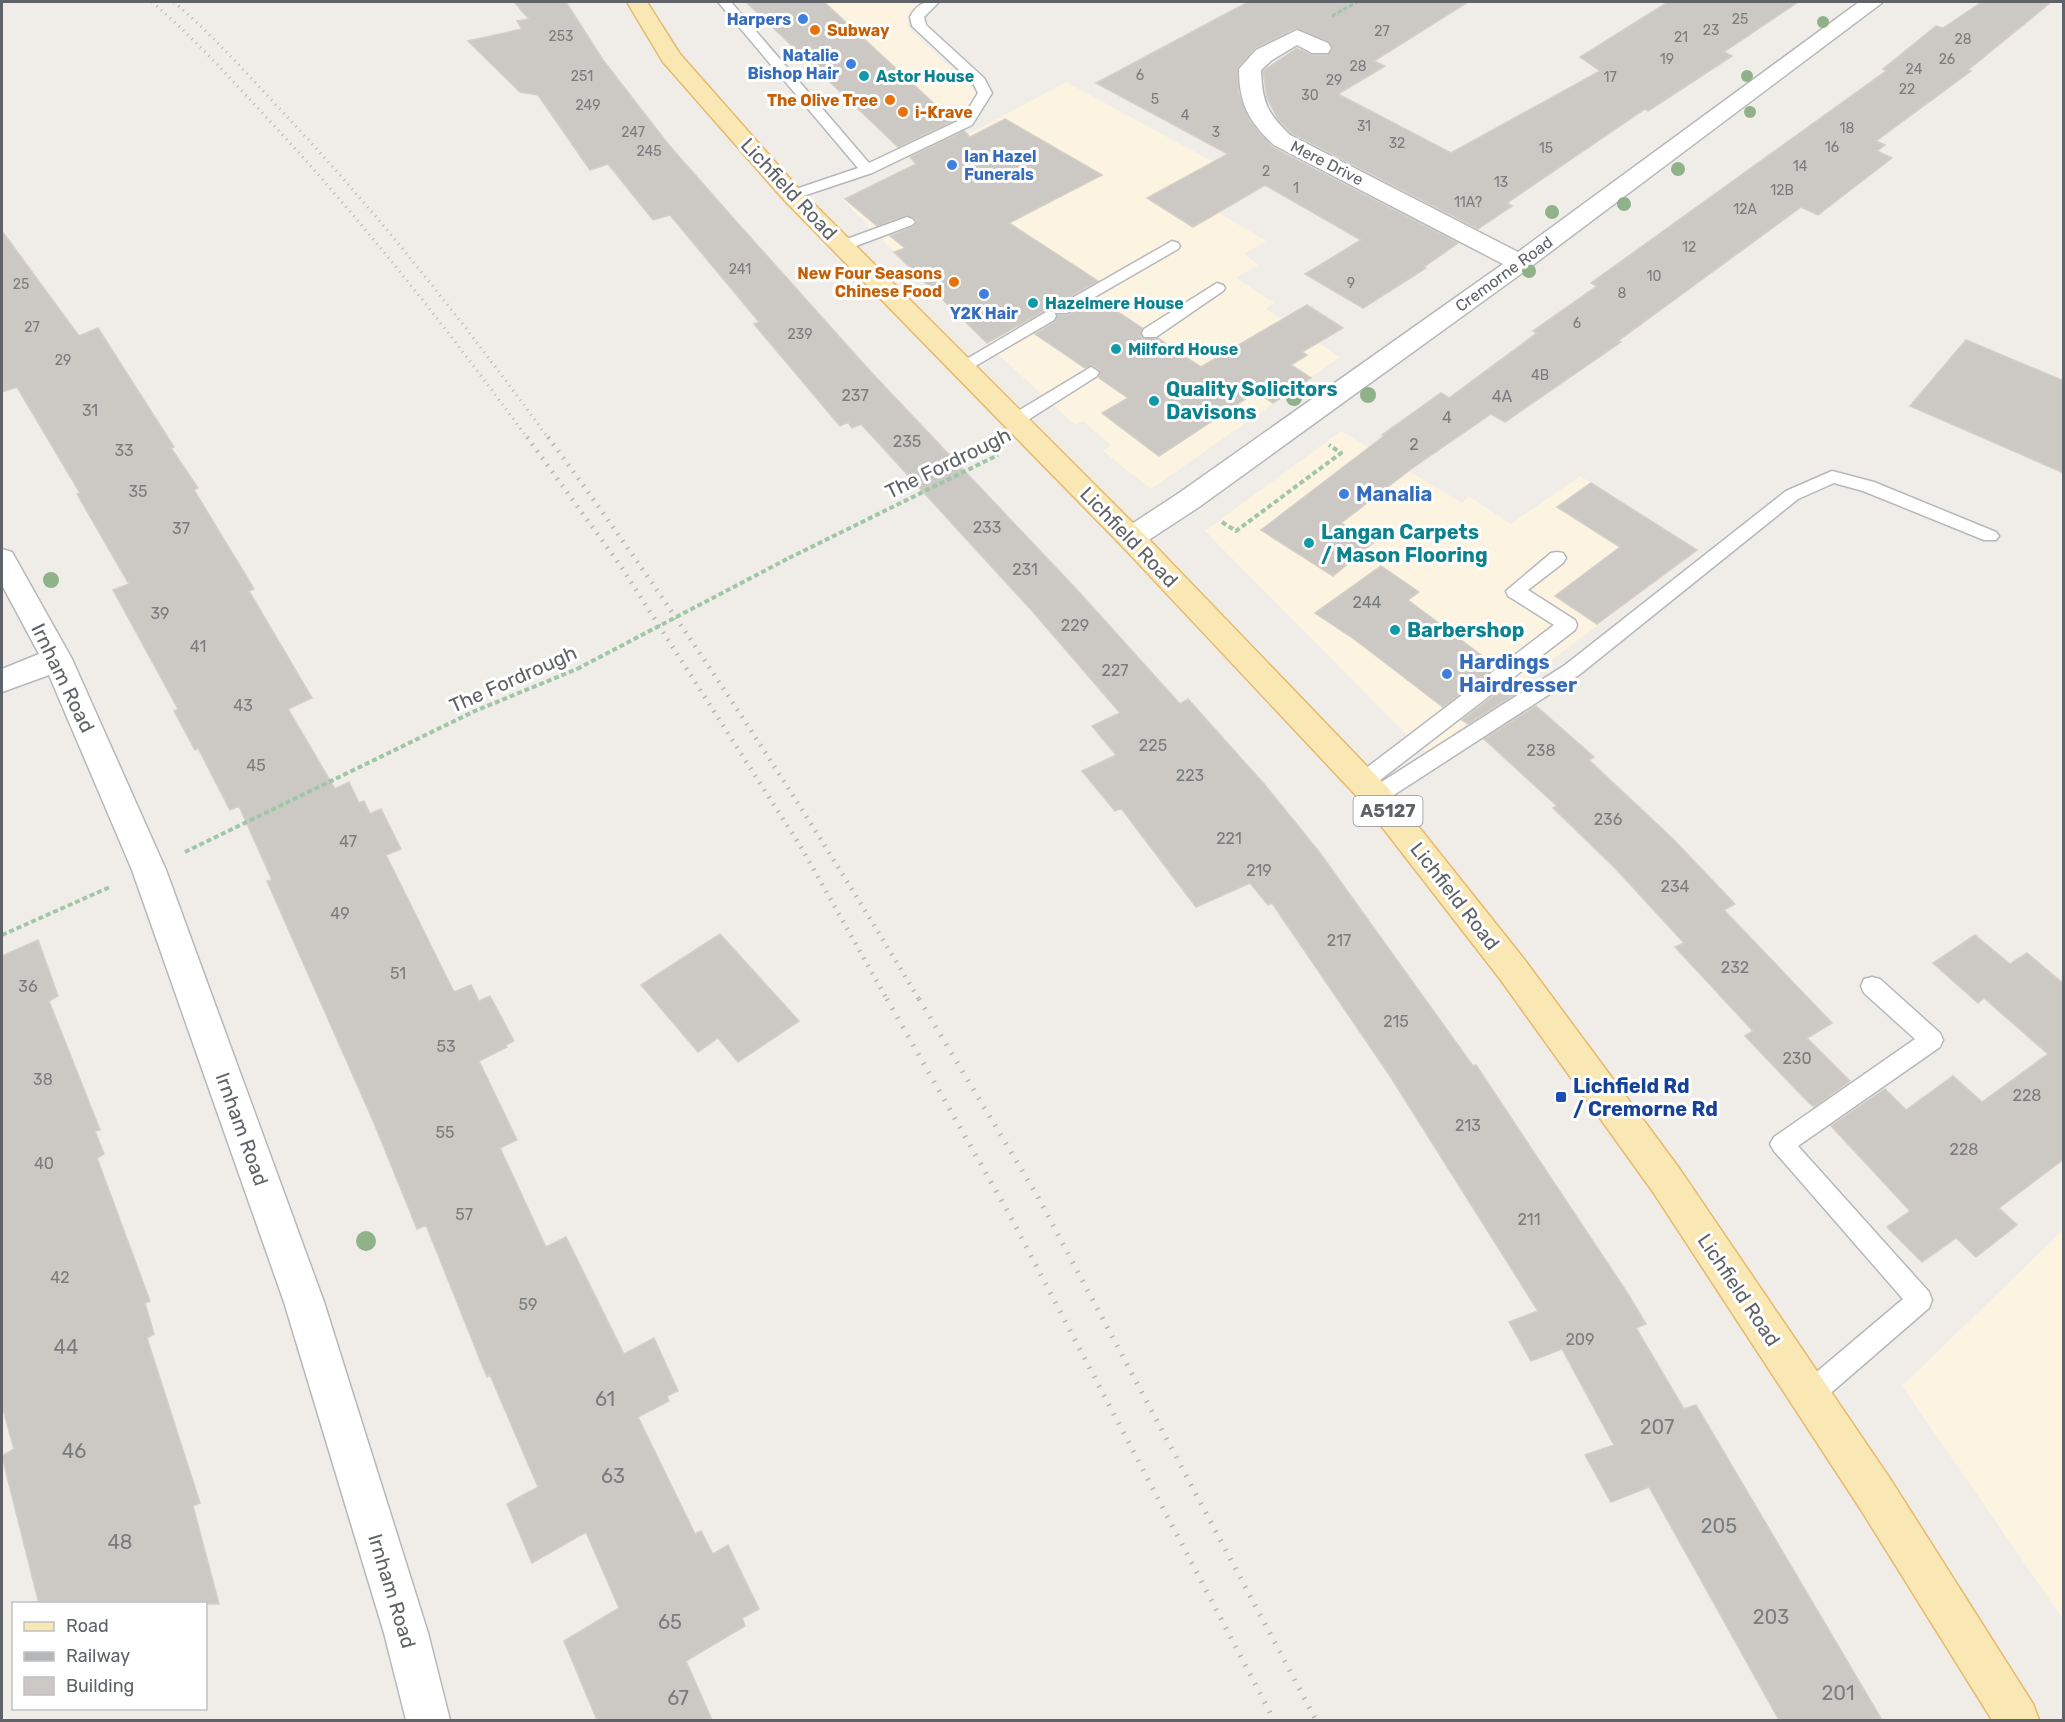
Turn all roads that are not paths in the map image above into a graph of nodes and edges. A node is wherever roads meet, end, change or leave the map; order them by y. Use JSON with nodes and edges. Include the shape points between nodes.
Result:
{"nodes":[{"id":1,"x":637,"y":2,"type":"edge"},
{"id":2,"x":724,"y":2,"type":"edge"},
{"id":3,"x":933,"y":2,"type":"edge"},
{"id":4,"x":1872,"y":2,"type":"edge"},
{"id":5,"x":1320,"y":48,"type":"dead end"},
{"id":6,"x":867,"y":170,"type":"junction"},
{"id":7,"x":792,"y":195,"type":"junction"},
{"id":8,"x":907,"y":222,"type":"dead end"},
{"id":9,"x":842,"y":246,"type":"junction"},
{"id":10,"x":1172,"y":246,"type":"dead end"},
{"id":11,"x":1520,"y":263,"type":"junction"},
{"id":12,"x":1217,"y":288,"type":"dead end"},
{"id":13,"x":1150,"y":333,"type":"dead end"},
{"id":14,"x":961,"y":367,"type":"junction"},
{"id":15,"x":1091,"y":372,"type":"dead end"},
{"id":16,"x":1023,"y":430,"type":"junction"},
{"id":17,"x":1990,"y":536,"type":"dead end"},
{"id":18,"x":1131,"y":538,"type":"junction"},
{"id":19,"x":1557,"y":558,"type":"dead end"},
{"id":20,"x":2,"y":559,"type":"edge"},
{"id":21,"x":57,"y":659,"type":"junction"},
{"id":22,"x":2,"y":681,"type":"edge"},
{"id":23,"x":1370,"y":788,"type":"junction"},
{"id":24,"x":1872,"y":986,"type":"dead end"},
{"id":25,"x":1809,"y":1395,"type":"junction"},
{"id":26,"x":428,"y":1720,"type":"edge"},
{"id":27,"x":2017,"y":1720,"type":"edge"}],
"edges":[{"from":1,"to":7,"type":"main road","name":"Lichfield Road","number":"A5127","via":[[671,57]]},
{"from":2,"to":6,"type":"lane"},
{"from":3,"to":6,"type":"lane","via":[[922,8],[917,17],[919,26],[979,81],[985,93],[967,122]]},
{"from":4,"to":11,"type":"street","name":"Cremorne Road"},
{"from":5,"to":11,"type":"street","name":"Mere Drive","via":[[1297,36],[1264,55],[1250,69],[1250,93],[1259,118],[1282,140]]},
{"from":6,"to":7,"type":"lane"},
{"from":7,"to":9,"type":"main road","name":"Lichfield Road","number":"A5127"},
{"from":8,"to":9,"type":"lane"},
{"from":9,"to":14,"type":"main road","name":"Lichfield Road","number":"A5127"},
{"from":10,"to":14,"type":"lane"},
{"from":11,"to":18,"type":"street","name":"Cremorne Road"},
{"from":12,"to":13,"type":"lane"},
{"from":14,"to":16,"type":"main road","name":"Lichfield Road","number":"A5127"},
{"from":15,"to":16,"type":"lane"},
{"from":16,"to":18,"type":"main road","name":"Lichfield Road","number":"A5127"},
{"from":17,"to":23,"type":"lane","via":[[1868,486],[1832,477],[1792,495],[1572,670]]},
{"from":18,"to":23,"type":"main road","name":"Lichfield Road","number":"A5127"},
{"from":19,"to":23,"type":"lane","via":[[1515,591],[1568,625]]},
{"from":20,"to":21,"type":"street","name":"Irnham Road"},
{"from":21,"to":22,"type":"street"},
{"from":21,"to":26,"type":"street","name":"Irnham Road","via":[[149,870],[304,1302],[406,1633]]},
{"from":23,"to":25,"type":"main road","name":"Lichfield Road","number":"A5127","via":[[1512,969],[1659,1170]]},
{"from":24,"to":25,"type":"lane","via":[[1932,1040],[1782,1144],[1920,1300]]},
{"from":25,"to":27,"type":"main road","name":"Lichfield Road","number":"A5127"}]}
